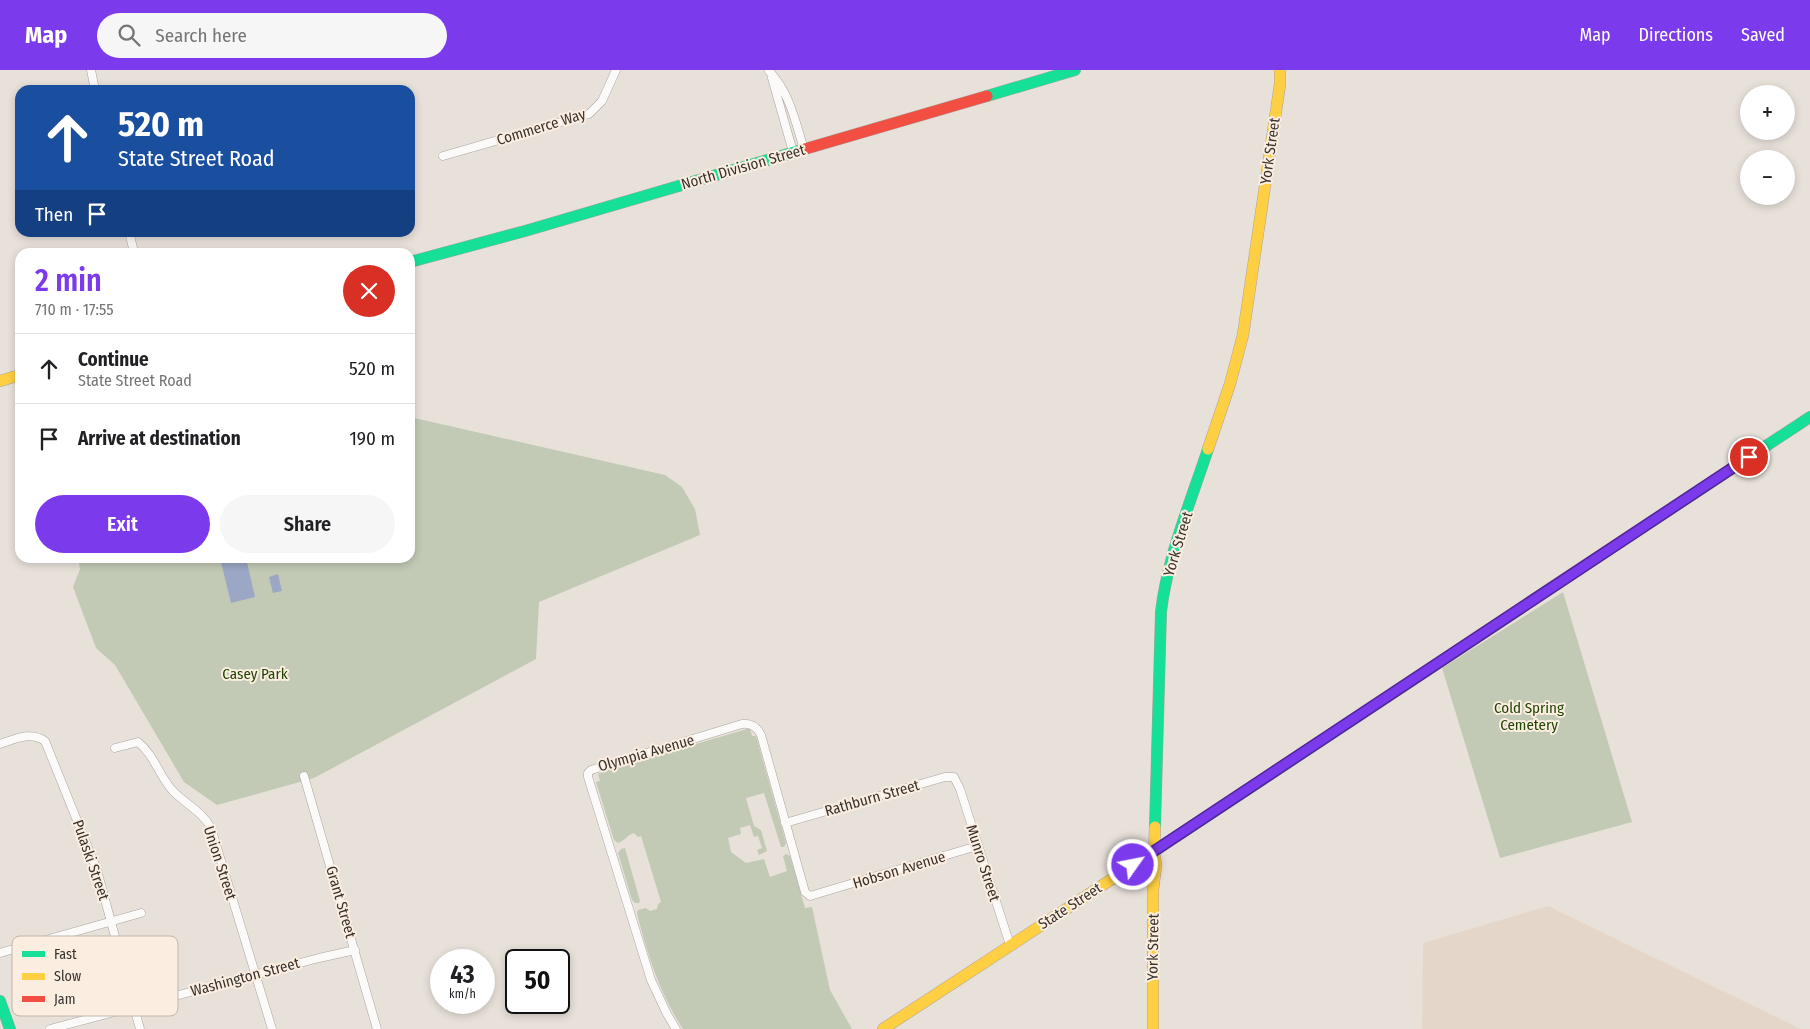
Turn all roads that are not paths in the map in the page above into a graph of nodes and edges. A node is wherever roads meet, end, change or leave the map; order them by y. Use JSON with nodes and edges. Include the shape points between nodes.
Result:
{"nodes":[{"id":1,"x":91,"y":70,"type":"edge"},
{"id":2,"x":616,"y":70,"type":"edge"},
{"id":3,"x":1075,"y":70,"type":"edge"},
{"id":4,"x":1280,"y":70,"type":"edge"},
{"id":5,"x":768,"y":71,"type":"edge"},
{"id":6,"x":94,"y":85,"type":"edge"},
{"id":7,"x":798,"y":151,"type":"junction"},
{"id":8,"x":443,"y":156,"type":"dead end"},
{"id":9,"x":415,"y":261,"type":"edge"},
{"id":10,"x":15,"y":376,"type":"edge"},
{"id":11,"x":0,"y":381,"type":"edge"},
{"id":12,"x":1810,"y":417,"type":"edge"},
{"id":13,"x":0,"y":744,"type":"edge"},
{"id":14,"x":115,"y":748,"type":"dead end"},
{"id":15,"x":304,"y":776,"type":"dead end"},
{"id":16,"x":958,"y":781,"type":"joint"},
{"id":17,"x":785,"y":823,"type":"junction"},
{"id":18,"x":978,"y":846,"type":"junction"},
{"id":19,"x":1154,"y":852,"type":"junction"},
{"id":20,"x":820,"y":894,"type":"joint"},
{"id":21,"x":141,"y":913,"type":"dead end"},
{"id":22,"x":111,"y":921,"type":"junction"},
{"id":23,"x":59,"y":936,"type":"edge"},
{"id":24,"x":115,"y":936,"type":"edge"},
{"id":25,"x":1010,"y":946,"type":"junction"},
{"id":26,"x":355,"y":950,"type":"junction"},
{"id":27,"x":256,"y":975,"type":"junction"},
{"id":28,"x":178,"y":995,"type":"edge"},
{"id":29,"x":0,"y":1001,"type":"edge"},
{"id":30,"x":97,"y":1016,"type":"edge"},
{"id":31,"x":137,"y":1016,"type":"edge"},
{"id":32,"x":10,"y":1029,"type":"edge"},
{"id":33,"x":50,"y":1029,"type":"edge"},
{"id":34,"x":140,"y":1029,"type":"edge"},
{"id":35,"x":272,"y":1029,"type":"edge"},
{"id":36,"x":377,"y":1029,"type":"edge"},
{"id":37,"x":676,"y":1029,"type":"edge"},
{"id":38,"x":883,"y":1029,"type":"edge"},
{"id":39,"x":1153,"y":1029,"type":"edge"}],
"edges":[{"from":1,"to":6,"type":"street"},
{"from":2,"to":8,"type":"street","name":"Commerce Way","via":[[602,101],[589,114]]},
{"from":3,"to":7,"type":"street","name":"North Division Street"},
{"from":4,"to":19,"type":"street","name":"York Street","via":[[1243,335],[1163,593]]},
{"from":5,"to":7,"type":"street","via":[[788,98]]},
{"from":7,"to":9,"type":"street","name":"North Division Street"},
{"from":10,"to":11,"type":"street"},
{"from":12,"to":19,"type":"street","name":"State Street"},
{"from":13,"to":22,"type":"street","name":"Pulaski Street","via":[[30,735],[45,741],[98,870]]},
{"from":14,"to":27,"type":"street","name":"Union Street","via":[[138,742],[172,789],[207,821]]},
{"from":15,"to":26,"type":"street","name":"Grant Street"},
{"from":16,"to":17,"type":"street","name":"Rathburn Street","via":[[954,777],[945,777]]},
{"from":16,"to":18,"type":"street","name":"Munro Street"},
{"from":17,"to":20,"type":"street","name":"Olympia Avenue","via":[[805,892],[810,896]]},
{"from":17,"to":37,"type":"street","name":"Olympia Avenue","via":[[761,736],[748,724],[588,773],[651,980]]},
{"from":18,"to":20,"type":"street","name":"Hobson Avenue"},
{"from":18,"to":25,"type":"street","name":"Munro Street"},
{"from":19,"to":25,"type":"street","name":"State Street"},
{"from":19,"to":39,"type":"street","name":"York Street"},
{"from":21,"to":22,"type":"street"},
{"from":22,"to":23,"type":"street"},
{"from":22,"to":24,"type":"street","name":"Pulaski Street"},
{"from":25,"to":38,"type":"street","name":"State Street"},
{"from":26,"to":27,"type":"street","name":"Washington Street"},
{"from":26,"to":36,"type":"street","name":"Grant Street"},
{"from":27,"to":28,"type":"street","name":"Washington Street"},
{"from":27,"to":35,"type":"street","name":"Union Street"},
{"from":29,"to":32,"type":"street"},
{"from":30,"to":33,"type":"street","name":"Washington Street"},
{"from":31,"to":34,"type":"street","name":"Pulaski Street"}]}
